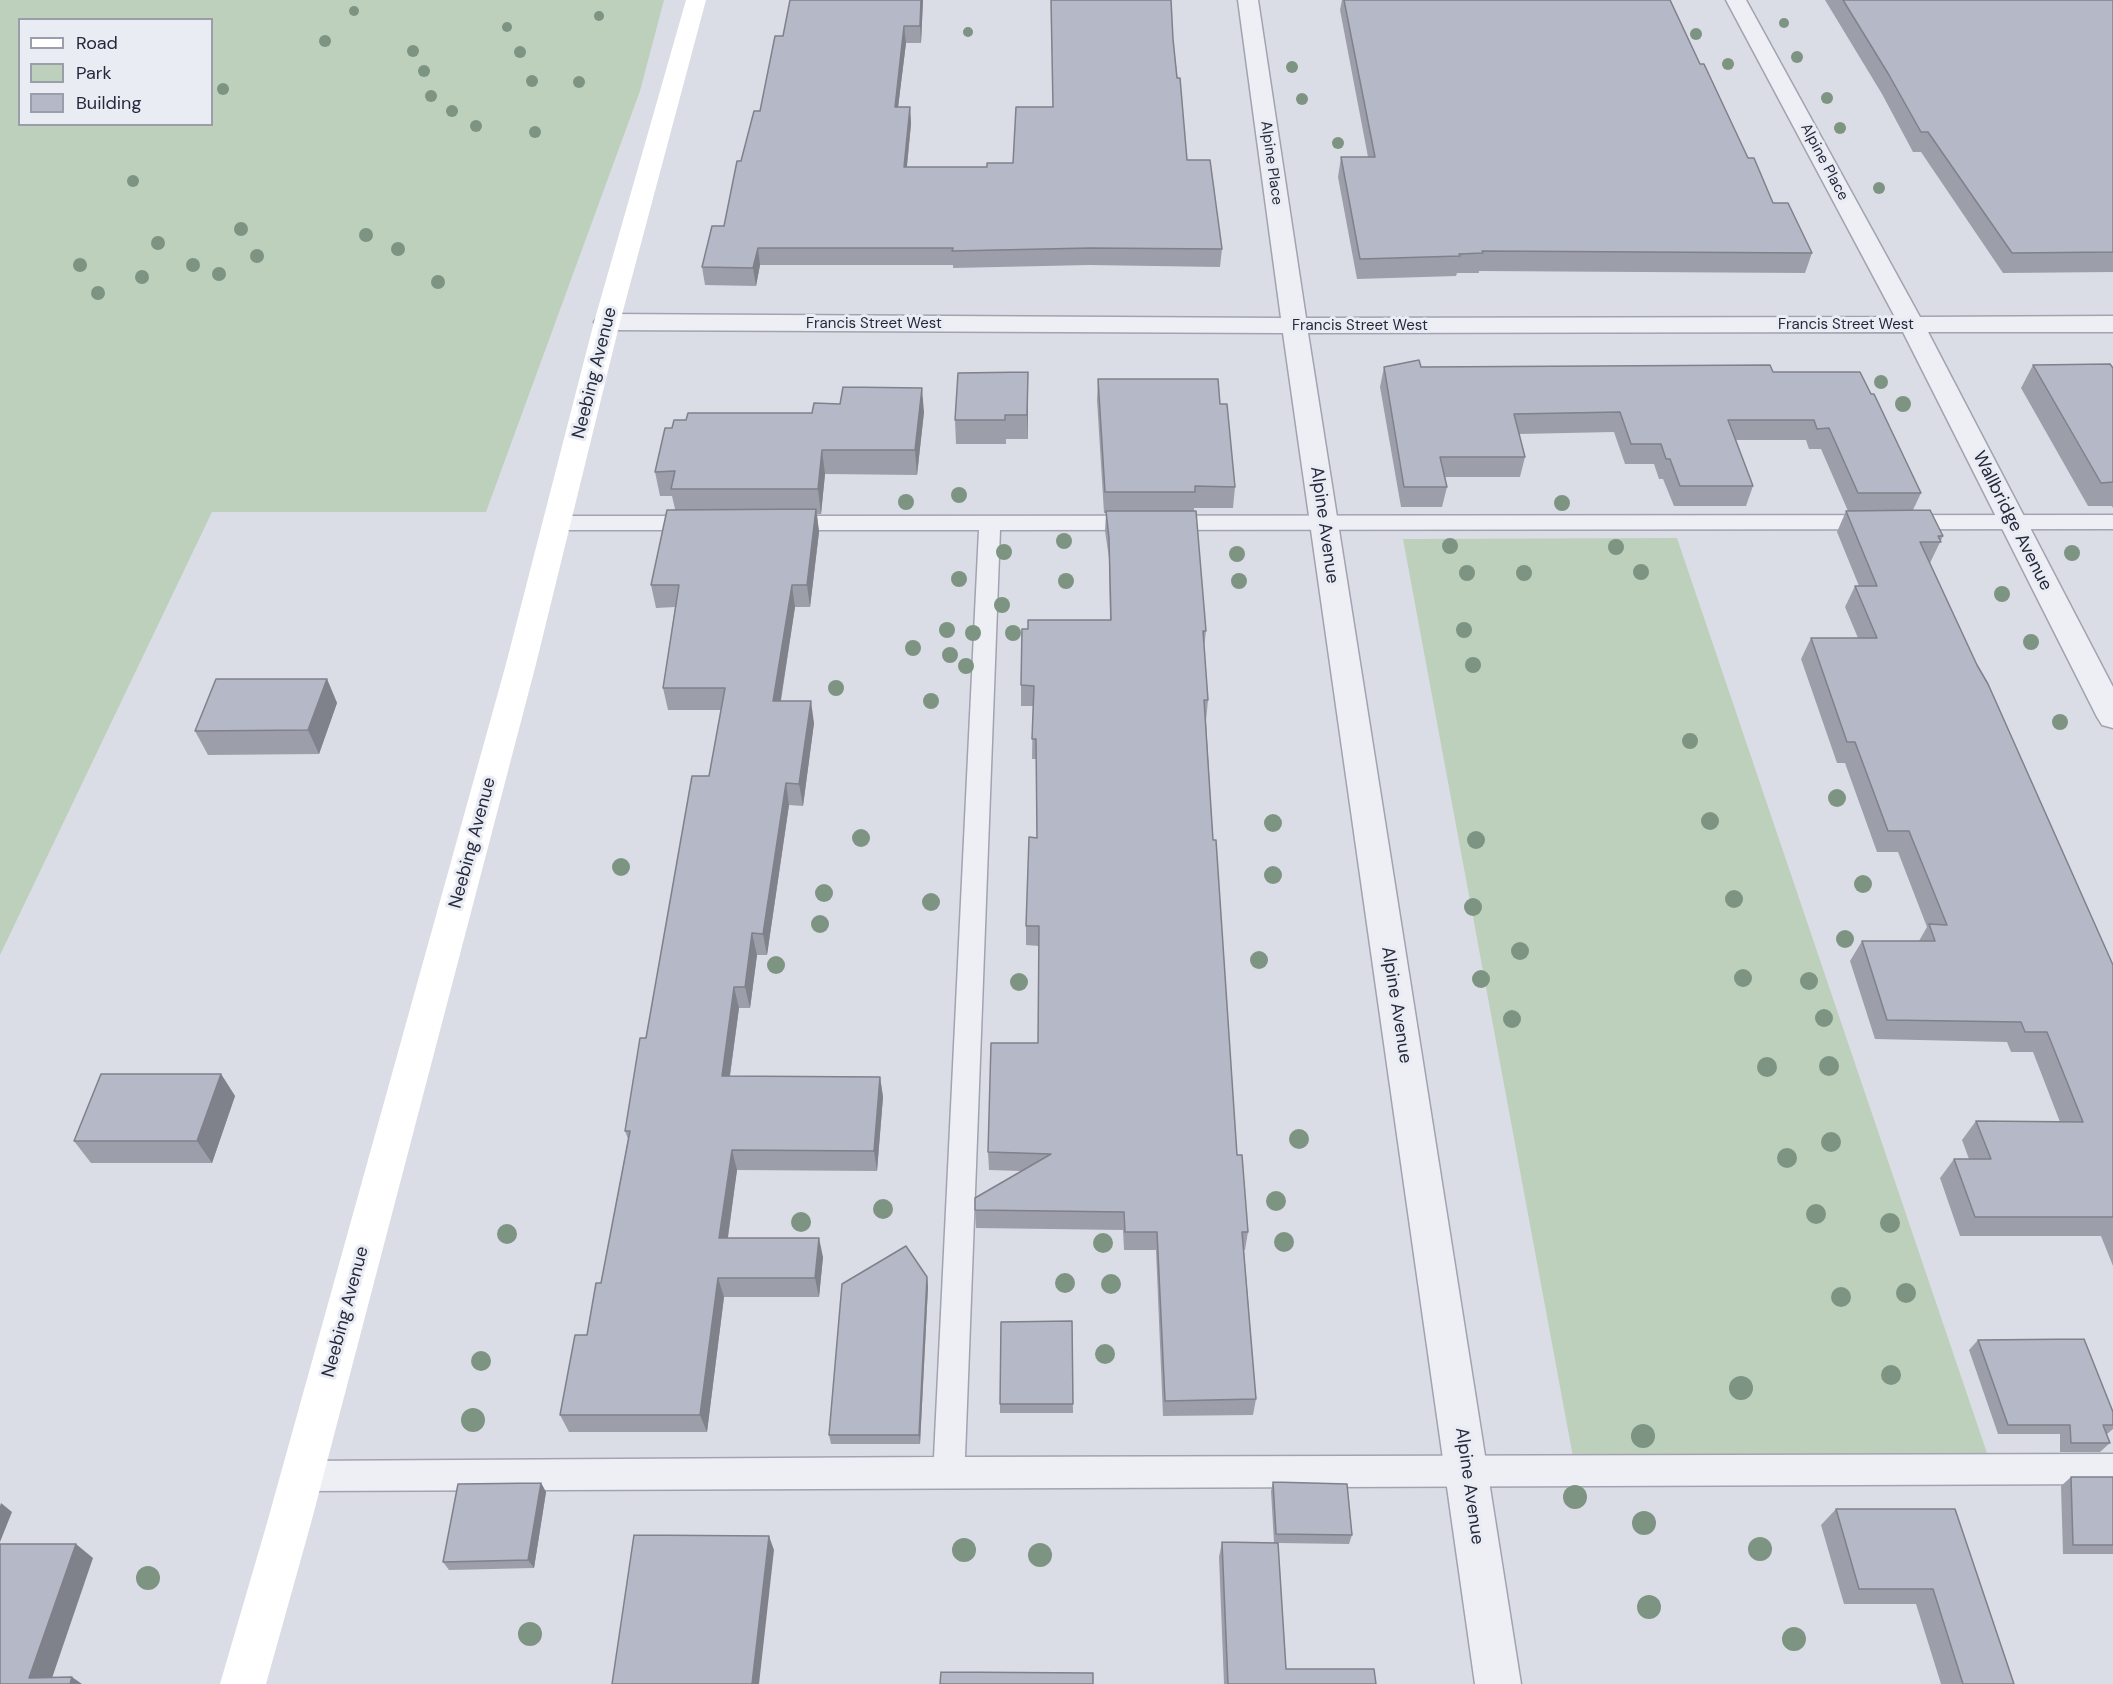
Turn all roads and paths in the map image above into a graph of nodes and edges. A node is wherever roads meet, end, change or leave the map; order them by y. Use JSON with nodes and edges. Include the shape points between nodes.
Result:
{"nodes":[{"id":1,"x":696,"y":0,"type":"edge"},
{"id":2,"x":1248,"y":0,"type":"edge"},
{"id":3,"x":1736,"y":0,"type":"edge"},
{"id":4,"x":607,"y":322,"type":"junction"},
{"id":5,"x":1911,"y":324,"type":"junction"},
{"id":6,"x":2113,"y":324,"type":"edge"},
{"id":7,"x":1294,"y":326,"type":"junction"},
{"id":8,"x":2013,"y":522,"type":"junction"},
{"id":9,"x":2113,"y":522,"type":"edge"},
{"id":10,"x":557,"y":523,"type":"junction"},
{"id":11,"x":723,"y":523,"type":"edge"},
{"id":12,"x":770,"y":523,"type":"edge"},
{"id":13,"x":990,"y":524,"type":"junction"},
{"id":14,"x":1324,"y":524,"type":"junction"},
{"id":15,"x":2113,"y":717,"type":"edge"},
{"id":16,"x":2113,"y":1469,"type":"edge"},
{"id":17,"x":1466,"y":1470,"type":"junction"},
{"id":18,"x":949,"y":1473,"type":"junction"},
{"id":19,"x":302,"y":1476,"type":"junction"},
{"id":20,"x":243,"y":1684,"type":"edge"},
{"id":21,"x":1498,"y":1684,"type":"edge"}],
"edges":[{"from":1,"to":4,"type":"main road","name":"Neebing Avenue"},
{"from":2,"to":7,"type":"street","name":"Alpine Place"},
{"from":3,"to":5,"type":"street","name":"Alpine Place"},
{"from":4,"to":7,"type":"street","name":"Francis Street West"},
{"from":4,"to":10,"type":"main road","name":"Neebing Avenue"},
{"from":5,"to":6,"type":"street","name":"Francis Street West"},
{"from":5,"to":7,"type":"street","name":"Francis Street West"},
{"from":5,"to":8,"type":"street","name":"Wallbridge Avenue"},
{"from":7,"to":14,"type":"street","name":"Alpine Avenue"},
{"from":8,"to":9,"type":"lane"},
{"from":8,"to":14,"type":"lane"},
{"from":8,"to":15,"type":"street","name":"Wallbridge Avenue"},
{"from":10,"to":11,"type":"lane"},
{"from":10,"to":19,"type":"main road","name":"Neebing Avenue"},
{"from":12,"to":13,"type":"lane"},
{"from":13,"to":14,"type":"lane"},
{"from":13,"to":18,"type":"lane"},
{"from":14,"to":17,"type":"street","name":"Alpine Avenue"},
{"from":16,"to":17,"type":"lane"},
{"from":17,"to":18,"type":"lane"},
{"from":17,"to":21,"type":"street","name":"Alpine Avenue"},
{"from":18,"to":19,"type":"lane"},
{"from":19,"to":20,"type":"main road","name":"Neebing Avenue"}]}
